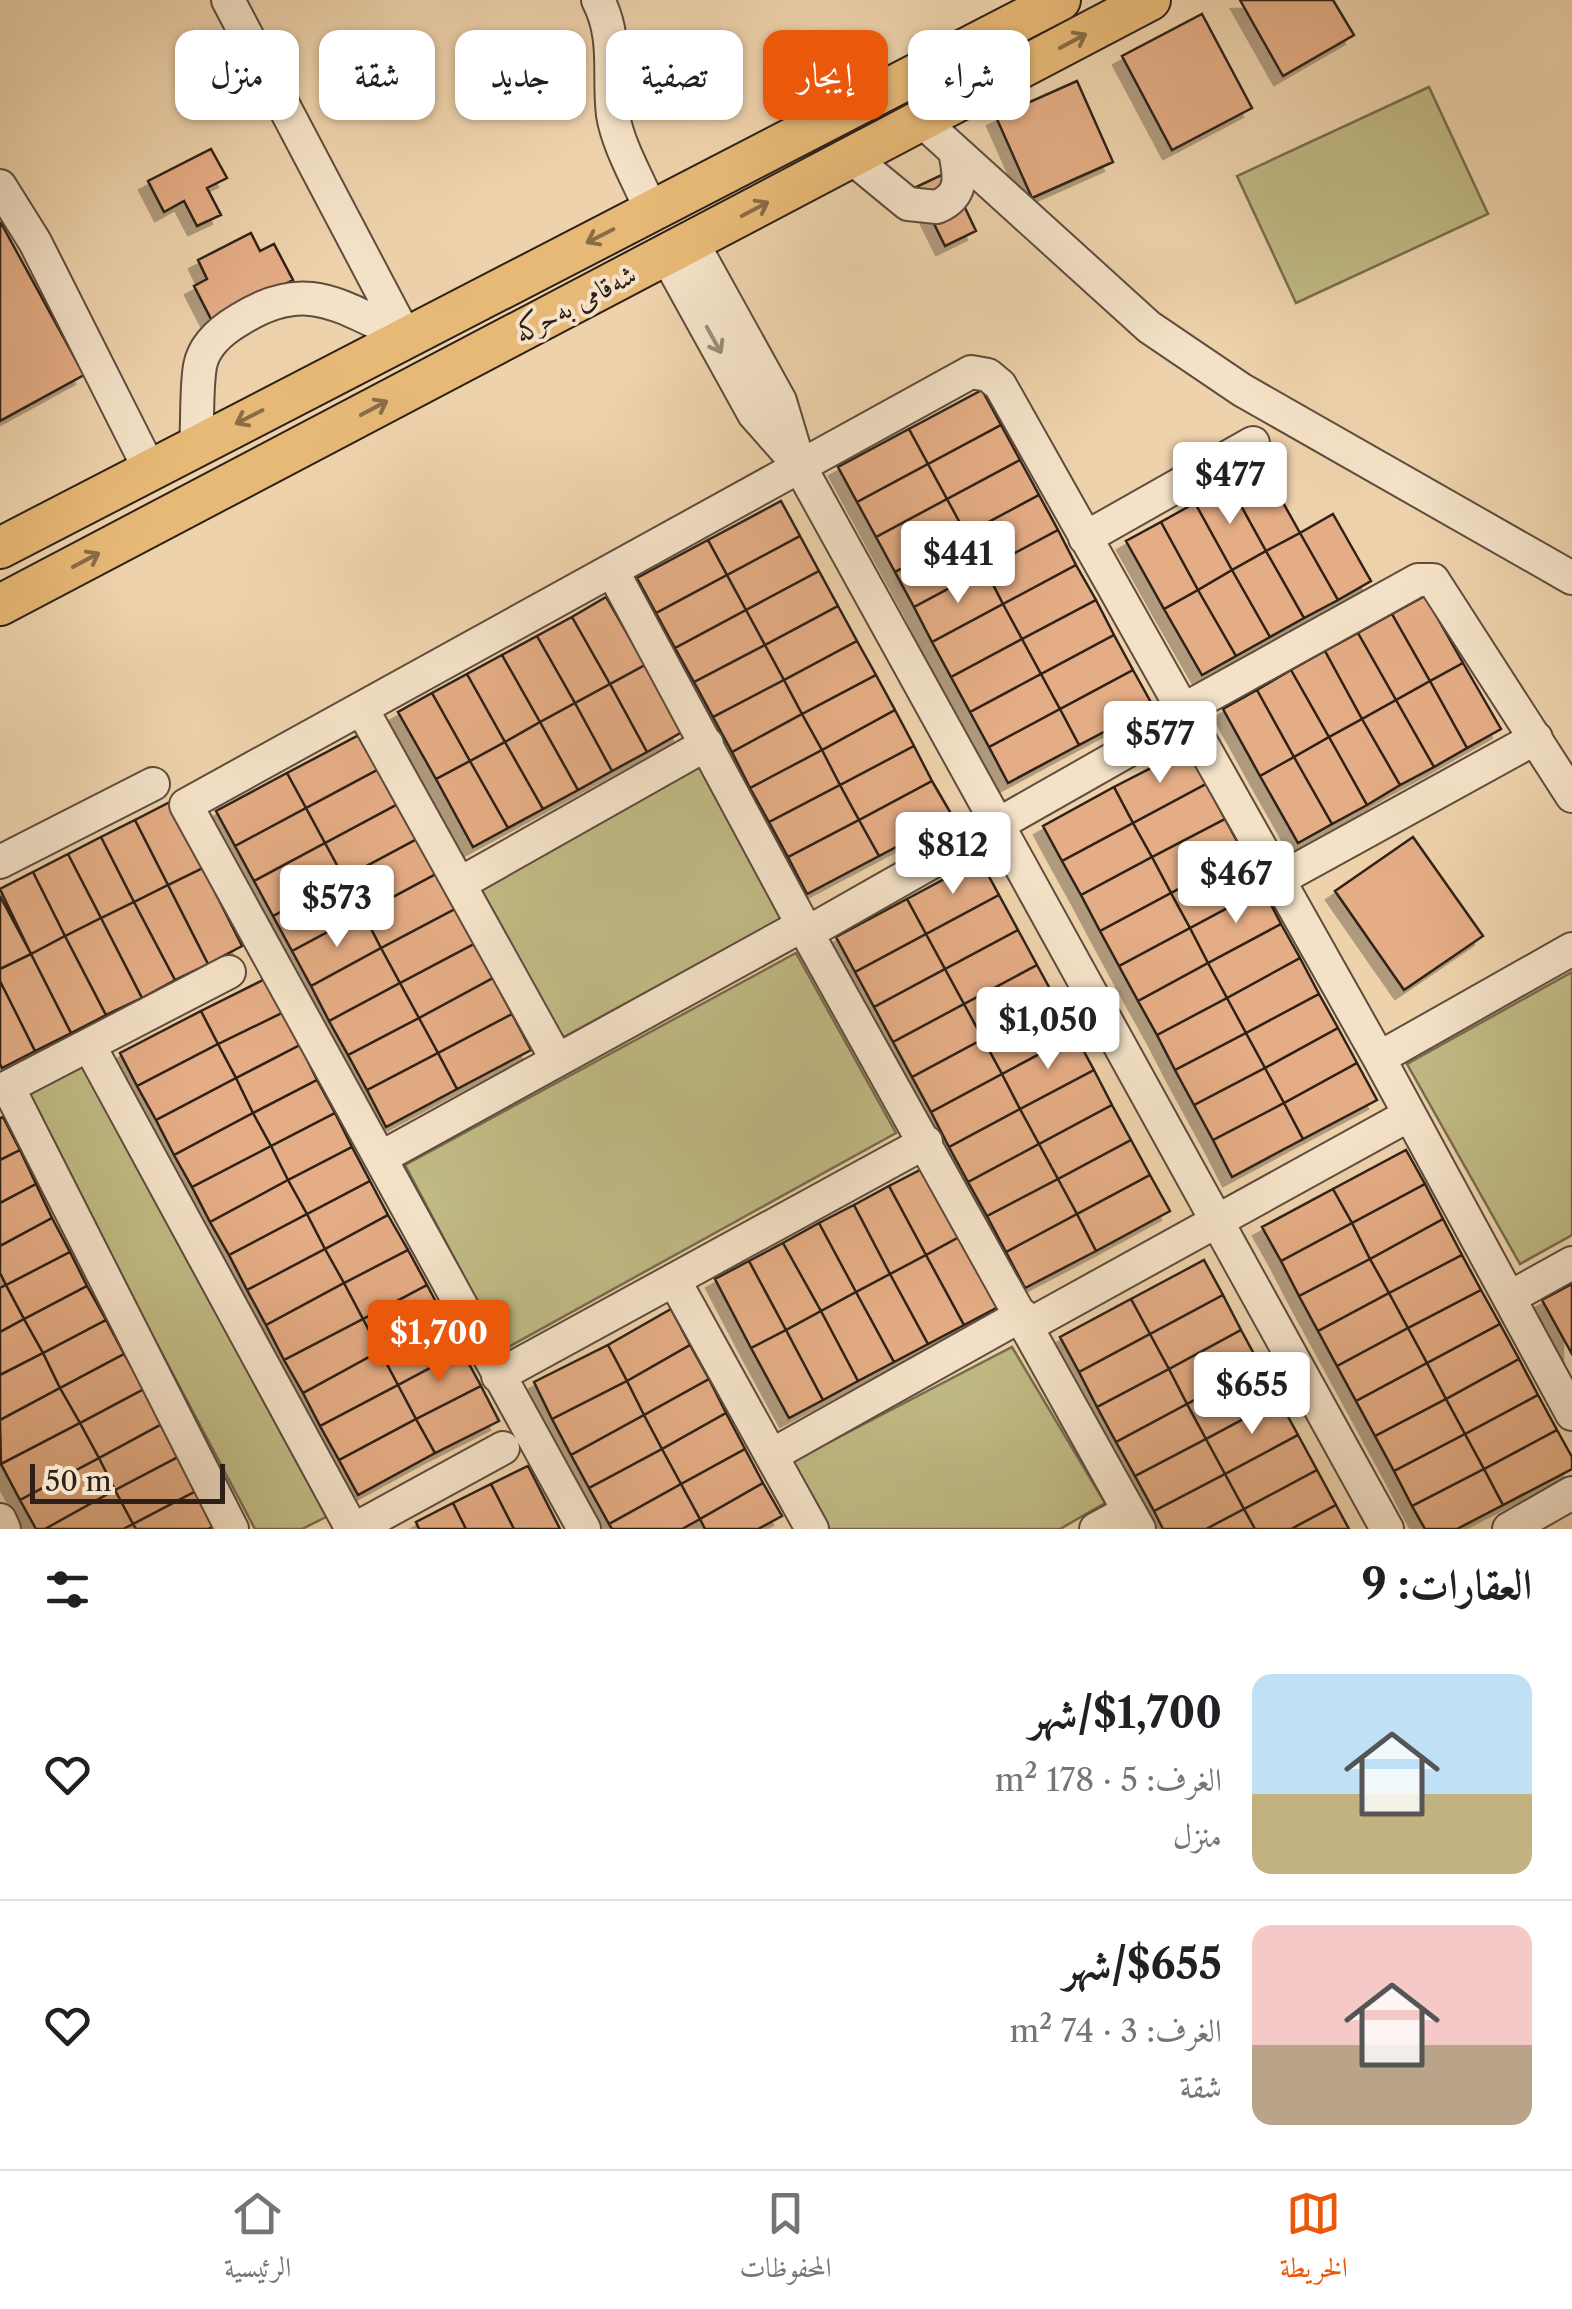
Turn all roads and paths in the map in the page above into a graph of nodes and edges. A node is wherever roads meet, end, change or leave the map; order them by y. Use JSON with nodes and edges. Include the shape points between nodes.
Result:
{"nodes":[{"id":1,"x":228,"y":0,"type":"edge"},
{"id":2,"x":598,"y":0,"type":"edge"},
{"id":3,"x":1150,"y":0,"type":"edge"},
{"id":4,"x":1041,"y":4,"type":"edge"},
{"id":5,"x":922,"y":121,"type":"junction"},
{"id":6,"x":955,"y":151,"type":"junction"},
{"id":7,"x":852,"y":158,"type":"junction"},
{"id":8,"x":3,"y":200,"type":"edge"},
{"id":9,"x":651,"y":210,"type":"junction"},
{"id":10,"x":679,"y":249,"type":"junction"},
{"id":11,"x":406,"y":336,"type":"junction"},
{"id":12,"x":1253,"y":443,"type":"dead end"},
{"id":13,"x":196,"y":444,"type":"junction"},
{"id":14,"x":799,"y":465,"type":"junction"},
{"id":15,"x":149,"y":468,"type":"junction"},
{"id":16,"x":1086,"y":538,"type":"junction"},
{"id":17,"x":0,"y":548,"type":"edge"},
{"id":18,"x":612,"y":570,"type":"junction"},
{"id":19,"x":1572,"y":578,"type":"edge"},
{"id":20,"x":0,"y":605,"type":"edge"},
{"id":21,"x":362,"y":709,"type":"junction"},
{"id":22,"x":1185,"y":713,"type":"junction"},
{"id":23,"x":1536,"y":738,"type":"junction"},
{"id":24,"x":708,"y":744,"type":"junction"},
{"id":25,"x":154,"y":784,"type":"dead end"},
{"id":26,"x":1572,"y":796,"type":"edge"},
{"id":27,"x":1000,"y":826,"type":"junction"},
{"id":28,"x":0,"y":862,"type":"edge"},
{"id":29,"x":1278,"y":880,"type":"junction"},
{"id":30,"x":461,"y":882,"type":"junction"},
{"id":31,"x":805,"y":929,"type":"junction"},
{"id":32,"x":1572,"y":949,"type":"edge"},
{"id":33,"x":230,"y":972,"type":"dead end"},
{"id":34,"x":90,"y":1047,"type":"junction"},
{"id":35,"x":1378,"y":1058,"type":"junction"},
{"id":36,"x":557,"y":1060,"type":"junction"},
{"id":37,"x":4,"y":1089,"type":"edge"},
{"id":38,"x":1409,"y":1115,"type":"junction"},
{"id":39,"x":926,"y":1142,"type":"junction"},
{"id":40,"x":382,"y":1157,"type":"junction"},
{"id":41,"x":1216,"y":1221,"type":"junction"},
{"id":42,"x":1572,"y":1262,"type":"edge"},
{"id":43,"x":674,"y":1280,"type":"junction"},
{"id":44,"x":1509,"y":1298,"type":"junction"},
{"id":45,"x":1024,"y":1321,"type":"junction"},
{"id":46,"x":498,"y":1376,"type":"junction"},
{"id":47,"x":1572,"y":1414,"type":"edge"},
{"id":48,"x":503,"y":1448,"type":"dead end"},
{"id":49,"x":772,"y":1455,"type":"junction"},
{"id":50,"x":1572,"y":1493,"type":"edge"},
{"id":51,"x":0,"y":1520,"type":"edge"},
{"id":52,"x":1134,"y":1520,"type":"edge"},
{"id":53,"x":4,"y":1529,"type":"edge"},
{"id":54,"x":232,"y":1529,"type":"edge"},
{"id":55,"x":353,"y":1529,"type":"edge"},
{"id":56,"x":584,"y":1529,"type":"edge"},
{"id":57,"x":812,"y":1529,"type":"edge"},
{"id":58,"x":1096,"y":1529,"type":"edge"},
{"id":59,"x":1386,"y":1529,"type":"edge"},
{"id":60,"x":1509,"y":1529,"type":"edge"}],
"edges":[{"from":1,"to":11,"type":"street"},
{"from":2,"to":9,"type":"street","via":[[610,22],[614,120]]},
{"from":5,"to":3,"type":"main road","name":"شەقامی بەحرکە","one_way":true},
{"from":4,"to":9,"type":"main road","name":"شەقامی بەحرکە"},
{"from":5,"to":6,"type":"street"},
{"from":5,"to":7,"type":"main road","name":"شەقامی بەحرکە"},
{"from":6,"to":7,"type":"street","via":[[960,182],[936,207],[908,204]]},
{"from":6,"to":19,"type":"street","via":[[1149,327],[1242,390]]},
{"from":10,"to":7,"type":"main road","name":"شەقامی بەحرکە","one_way":true},
{"from":8,"to":15,"type":"street","via":[[36,242]]},
{"from":9,"to":11,"type":"main road","name":"شەقامی بەحرکە","one_way":true},
{"from":10,"to":14,"type":"street","via":[[754,414]]},
{"from":20,"to":10,"type":"main road","name":"شەقامی بەحرکە","one_way":true},
{"from":11,"to":13,"type":"main road","name":"شەقامی بەحرکە","one_way":true},
{"from":11,"to":13,"type":"street","via":[[298,294],[251,312],[220,332],[201,362]]},
{"from":12,"to":16,"type":"street"},
{"from":13,"to":15,"type":"main road","name":"شەقامی بەحرکە"},
{"from":14,"to":16,"type":"street","via":[[964,375],[988,374]]},
{"from":14,"to":18,"type":"street"},
{"from":14,"to":27,"type":"street"},
{"from":15,"to":17,"type":"main road","name":"شەقامی بەحرکە"},
{"from":16,"to":22,"type":"street"},
{"from":18,"to":21,"type":"street"},
{"from":18,"to":24,"type":"street"},
{"from":21,"to":30,"type":"street"},
{"from":21,"to":40,"type":"street","via":[[186,805]]},
{"from":22,"to":23,"type":"street","via":[[1425,579],[1444,591]]},
{"from":22,"to":27,"type":"street"},
{"from":22,"to":29,"type":"street"},
{"from":23,"to":26,"type":"street"},
{"from":23,"to":29,"type":"street"},
{"from":24,"to":30,"type":"street"},
{"from":24,"to":31,"type":"street"},
{"from":25,"to":28,"type":"street"},
{"from":27,"to":31,"type":"street"},
{"from":27,"to":41,"type":"street"},
{"from":29,"to":35,"type":"street"},
{"from":30,"to":36,"type":"street"},
{"from":31,"to":36,"type":"street"},
{"from":31,"to":39,"type":"street"},
{"from":32,"to":35,"type":"street"},
{"from":33,"to":34,"type":"street"},
{"from":34,"to":37,"type":"street"},
{"from":34,"to":55,"type":"street"},
{"from":35,"to":38,"type":"street"},
{"from":36,"to":40,"type":"street"},
{"from":37,"to":54,"type":"street"},
{"from":38,"to":41,"type":"street"},
{"from":38,"to":44,"type":"street"},
{"from":39,"to":43,"type":"street"},
{"from":39,"to":45,"type":"street"},
{"from":40,"to":46,"type":"street"},
{"from":41,"to":45,"type":"street"},
{"from":41,"to":59,"type":"street"},
{"from":42,"to":44,"type":"street"},
{"from":43,"to":46,"type":"street"},
{"from":43,"to":49,"type":"street"},
{"from":44,"to":47,"type":"street"},
{"from":45,"to":49,"type":"street"},
{"from":45,"to":52,"type":"street"},
{"from":46,"to":56,"type":"street"},
{"from":48,"to":55,"type":"street"},
{"from":49,"to":57,"type":"street"},
{"from":50,"to":60,"type":"street"},
{"from":51,"to":53,"type":"street"},
{"from":52,"to":58,"type":"street"}]}
